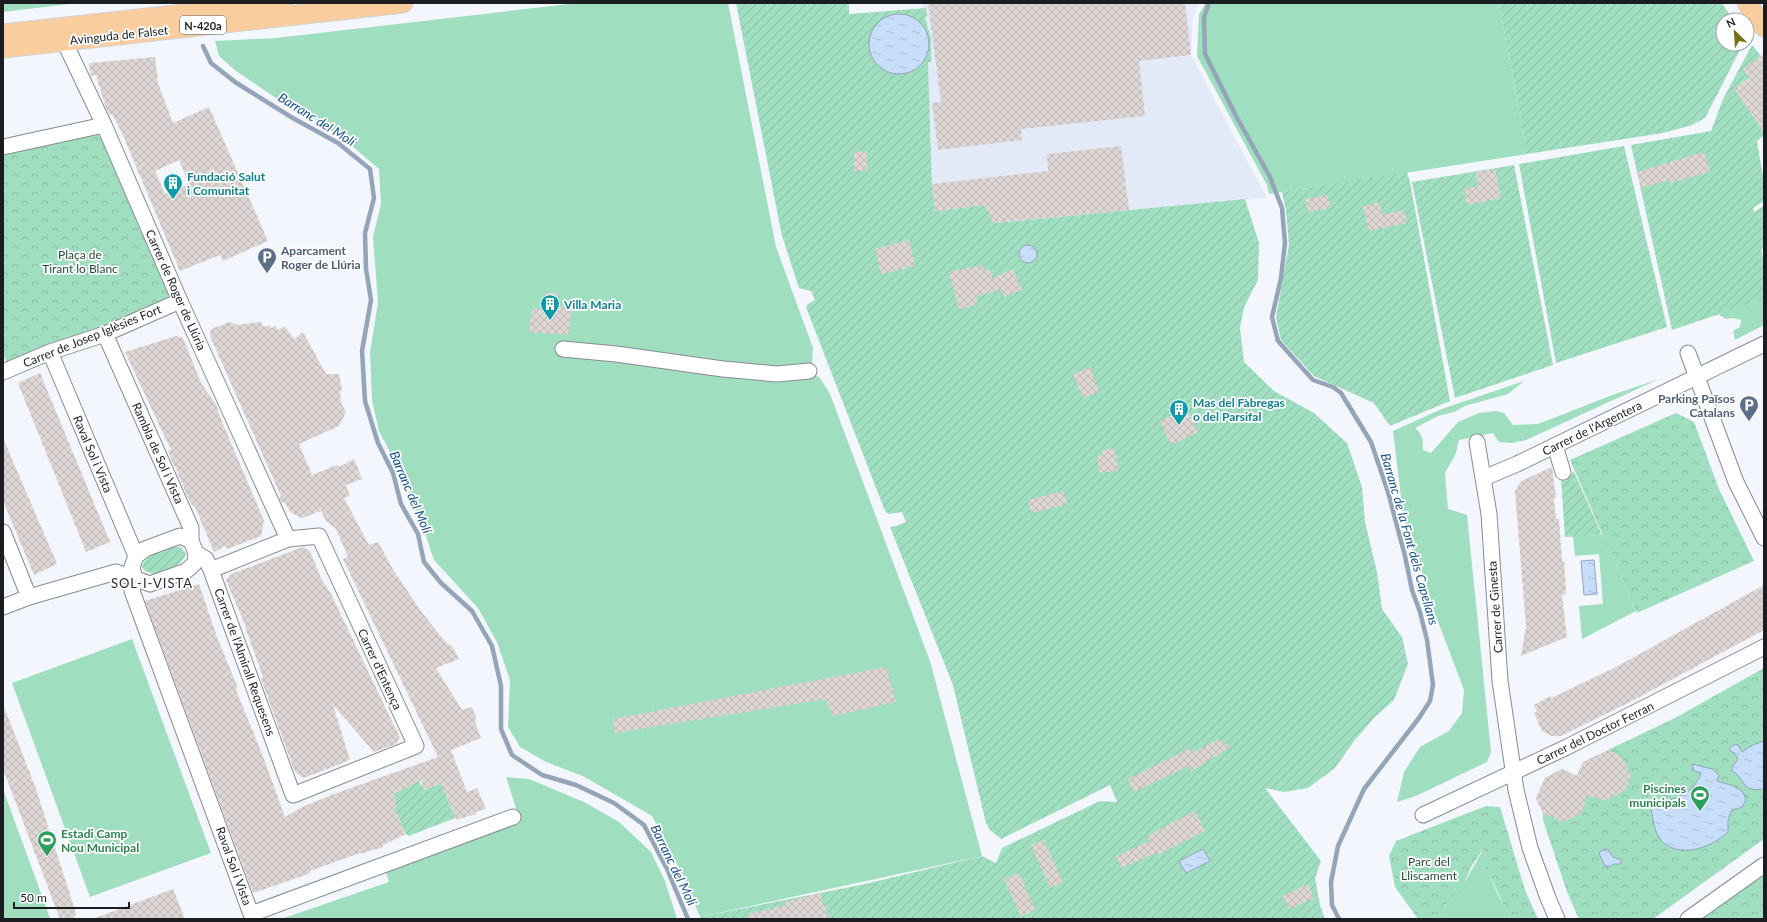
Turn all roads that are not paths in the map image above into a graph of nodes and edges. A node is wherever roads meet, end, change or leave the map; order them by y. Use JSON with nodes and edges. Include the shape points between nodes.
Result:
{"nodes":[{"id":1,"x":283,"y":3,"type":"edge"},
{"id":2,"x":403,"y":3,"type":"edge"},
{"id":3,"x":1747,"y":3,"type":"edge"},
{"id":4,"x":1764,"y":27,"type":"edge"},
{"id":5,"x":3,"y":34,"type":"edge"},
{"id":6,"x":64,"y":41,"type":"junction"},
{"id":7,"x":3,"y":48,"type":"edge"},
{"id":8,"x":104,"y":125,"type":"junction"},
{"id":9,"x":3,"y":147,"type":"edge"},
{"id":10,"x":180,"y":301,"type":"junction"},
{"id":11,"x":105,"y":334,"type":"junction"},
{"id":12,"x":1764,"y":344,"type":"edge"},
{"id":13,"x":563,"y":349,"type":"dead end"},
{"id":14,"x":50,"y":352,"type":"junction"},
{"id":15,"x":1688,"y":353,"type":"dead end"},
{"id":16,"x":809,"y":371,"type":"dead end"},
{"id":17,"x":3,"y":372,"type":"edge"},
{"id":18,"x":1697,"y":377,"type":"junction"},
{"id":19,"x":1477,"y":442,"type":"dead end"},
{"id":20,"x":1555,"y":446,"type":"junction"},
{"id":21,"x":1562,"y":472,"type":"dead end"},
{"id":22,"x":1484,"y":478,"type":"junction"},
{"id":23,"x":3,"y":532,"type":"edge"},
{"id":24,"x":1764,"y":538,"type":"edge"},
{"id":25,"x":288,"y":539,"type":"junction"},
{"id":26,"x":194,"y":547,"type":"junction"},
{"id":27,"x":136,"y":556,"type":"junction"},
{"id":28,"x":211,"y":570,"type":"junction"},
{"id":29,"x":135,"y":579,"type":"junction"},
{"id":30,"x":29,"y":597,"type":"junction"},
{"id":31,"x":3,"y":607,"type":"edge"},
{"id":32,"x":1764,"y":647,"type":"edge"},
{"id":33,"x":360,"y":769,"type":"joint"},
{"id":34,"x":1514,"y":773,"type":"junction"},
{"id":35,"x":1423,"y":815,"type":"dead end"},
{"id":36,"x":512,"y":816,"type":"dead end"},
{"id":37,"x":1764,"y":864,"type":"edge"},
{"id":38,"x":1557,"y":919,"type":"edge"},
{"id":39,"x":1688,"y":919,"type":"edge"}],
"edges":[{"from":1,"to":5,"type":"main road","name":"Avinguda de Falset","number":"N-420a"},
{"from":2,"to":6,"type":"main road","name":"Avinguda de Falset","number":"N-420a"},
{"from":3,"to":4,"type":"main road"},
{"from":6,"to":7,"type":"main road","name":"Avinguda de Falset","number":"N-420a"},
{"from":6,"to":8,"type":"street","name":"Carrer de Roger de Llúria"},
{"from":8,"to":9,"type":"street"},
{"from":8,"to":10,"type":"street","name":"Carrer de Roger de Llúria"},
{"from":10,"to":11,"type":"street","name":"Carrer de Josep Iglèsies Fort"},
{"from":10,"to":25,"type":"street","name":"Carrer de Roger de Llúria"},
{"from":11,"to":14,"type":"street","name":"Carrer de Josep Iglèsies Fort"},
{"from":11,"to":26,"type":"street","name":"Rambla de Sol i Vista","via":[[191,528]]},
{"from":12,"to":18,"type":"street","name":"Carrer de l'Argentera"},
{"from":13,"to":16,"type":"street","via":[[777,374]]},
{"from":14,"to":17,"type":"street","name":"Carrer de Josep Iglèsies Fort"},
{"from":14,"to":27,"type":"street","name":"Raval Sol i Vista"},
{"from":15,"to":18,"type":"street"},
{"from":18,"to":20,"type":"street","name":"Carrer de l'Argentera"},
{"from":18,"to":24,"type":"street","via":[[1736,482]]},
{"from":19,"to":22,"type":"street","name":"Carrer de Ginesta"},
{"from":20,"to":21,"type":"street"},
{"from":20,"to":22,"type":"street","name":"Carrer de l'Argentera"},
{"from":22,"to":34,"type":"street","name":"Carrer de Ginesta","via":[[1489,514],[1500,681]]},
{"from":23,"to":30,"type":"street"},
{"from":25,"to":28,"type":"street"},
{"from":25,"to":33,"type":"street","name":"Carrer d'Entença","via":[[319,536],[416,746]]},
{"from":26,"to":27,"type":"street","via":[[180,536],[145,549]]},
{"from":26,"to":28,"type":"street","via":[[206,559]]},
{"from":26,"to":29,"type":"street","via":[[195,563],[186,571],[150,584]]},
{"from":27,"to":29,"type":"street","via":[[132,567]]},
{"from":28,"to":33,"type":"street","name":"Carrer de l'Almirall Requesens","via":[[293,794]]},
{"from":29,"to":30,"type":"street","via":[[116,572]]},
{"from":29,"to":36,"type":"street","name":"Raval Sol i Vista","via":[[132,590],[252,914]]},
{"from":30,"to":31,"type":"street"},
{"from":32,"to":34,"type":"street","name":"Carrer del Doctor Ferran"},
{"from":34,"to":35,"type":"street","name":"Carrer del Doctor Ferran"},
{"from":34,"to":38,"type":"street","name":"Carrer de Ginesta","via":[[1530,848]]},
{"from":37,"to":39,"type":"street"}]}
